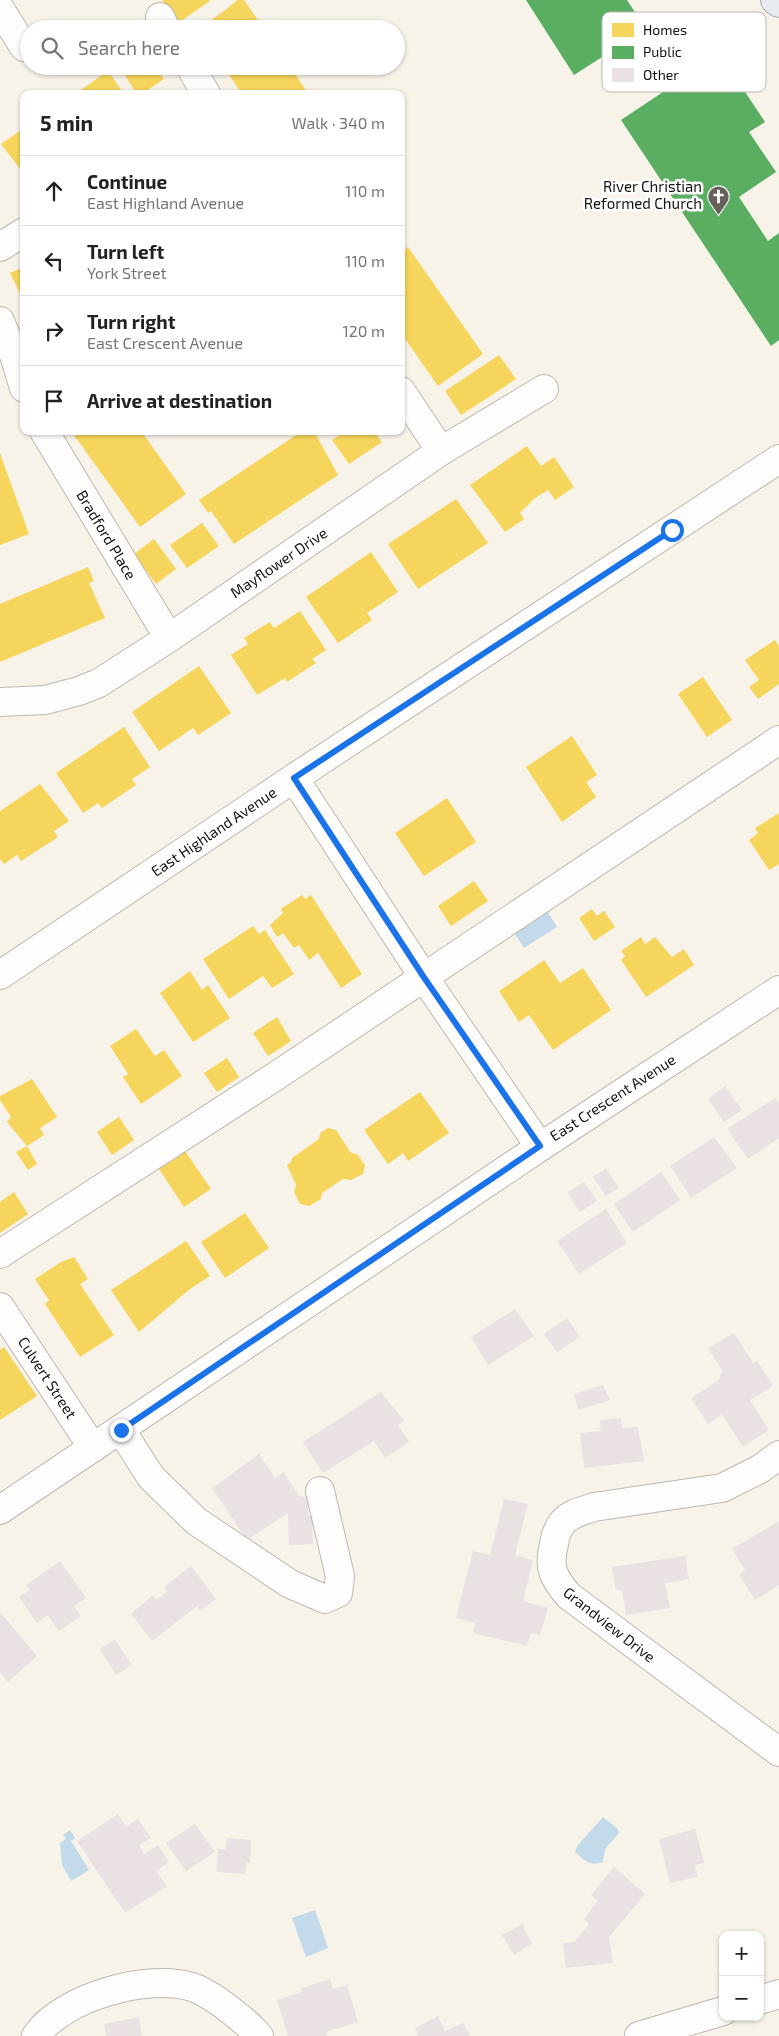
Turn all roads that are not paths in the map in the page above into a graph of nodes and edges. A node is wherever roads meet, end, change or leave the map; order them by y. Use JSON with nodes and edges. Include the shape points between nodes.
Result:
{"nodes":[{"id":1,"x":775,"y":0,"type":"edge"},
{"id":2,"x":779,"y":3,"type":"edge"},
{"id":3,"x":0,"y":9,"type":"edge"},
{"id":4,"x":20,"y":41,"type":"edge"},
{"id":5,"x":195,"y":75,"type":"edge"},
{"id":6,"x":204,"y":90,"type":"edge"},
{"id":7,"x":20,"y":234,"type":"edge"},
{"id":8,"x":0,"y":247,"type":"edge"},
{"id":9,"x":0,"y":321,"type":"edge"},
{"id":10,"x":20,"y":375,"type":"edge"},
{"id":11,"x":544,"y":388,"type":"dead end"},
{"id":12,"x":405,"y":397,"type":"edge"},
{"id":13,"x":46,"y":435,"type":"edge"},
{"id":14,"x":441,"y":451,"type":"junction"},
{"id":15,"x":779,"y":459,"type":"edge"},
{"id":16,"x":169,"y":638,"type":"junction"},
{"id":17,"x":0,"y":702,"type":"edge"},
{"id":18,"x":779,"y":740,"type":"edge"},
{"id":19,"x":294,"y":778,"type":"junction"},
{"id":20,"x":0,"y":976,"type":"edge"},
{"id":21,"x":423,"y":976,"type":"junction"},
{"id":22,"x":779,"y":990,"type":"edge"},
{"id":23,"x":540,"y":1146,"type":"junction"},
{"id":24,"x":0,"y":1254,"type":"edge"},
{"id":25,"x":0,"y":1307,"type":"edge"},
{"id":26,"x":121,"y":1430,"type":"junction"},
{"id":27,"x":93,"y":1448,"type":"junction"},
{"id":28,"x":779,"y":1455,"type":"edge"},
{"id":29,"x":320,"y":1491,"type":"dead end"},
{"id":30,"x":0,"y":1510,"type":"edge"},
{"id":31,"x":779,"y":1752,"type":"edge"},
{"id":32,"x":779,"y":1994,"type":"edge"},
{"id":33,"x":764,"y":1999,"type":"edge"},
{"id":34,"x":719,"y":2012,"type":"edge"},
{"id":35,"x":36,"y":2036,"type":"edge"},
{"id":36,"x":259,"y":2036,"type":"edge"},
{"id":37,"x":639,"y":2036,"type":"edge"}],
"edges":[{"from":1,"to":2,"type":"main road"},
{"from":3,"to":4,"type":"street"},
{"from":5,"to":6,"type":"street"},
{"from":7,"to":8,"type":"street"},
{"from":9,"to":10,"type":"street"},
{"from":11,"to":14,"type":"street","name":"Mayflower Drive"},
{"from":12,"to":14,"type":"street"},
{"from":13,"to":16,"type":"street","name":"Bradford Place"},
{"from":14,"to":16,"type":"street","name":"Mayflower Drive"},
{"from":15,"to":19,"type":"street","name":"East Highland Avenue"},
{"from":16,"to":17,"type":"street","name":"Mayflower Drive","via":[[99,683],[79,691],[45,700]]},
{"from":18,"to":21,"type":"street"},
{"from":19,"to":20,"type":"street","name":"East Highland Avenue"},
{"from":19,"to":21,"type":"street"},
{"from":21,"to":23,"type":"street"},
{"from":21,"to":24,"type":"street","via":[[276,1076]]},
{"from":22,"to":23,"type":"street","name":"East Crescent Avenue"},
{"from":23,"to":26,"type":"street","name":"East Crescent Avenue"},
{"from":25,"to":27,"type":"street","name":"Culvert Street"},
{"from":26,"to":27,"type":"street","name":"East Crescent Avenue"},
{"from":26,"to":29,"type":"street","via":[[151,1477],[196,1521],[290,1584],[325,1599],[338,1593],[340,1576]]},
{"from":27,"to":30,"type":"street","name":"East Crescent Avenue"},
{"from":28,"to":31,"type":"street","name":"Grandview Drive","via":[[760,1469],[722,1488],[594,1507],[574,1514],[563,1523],[556,1536],[550,1559],[559,1585],[569,1596]]},
{"from":32,"to":33,"type":"street"},
{"from":34,"to":37,"type":"street"},
{"from":35,"to":36,"type":"street","via":[[57,2016],[99,1993],[123,1986],[168,1983],[193,1987],[216,2000]]}]}
